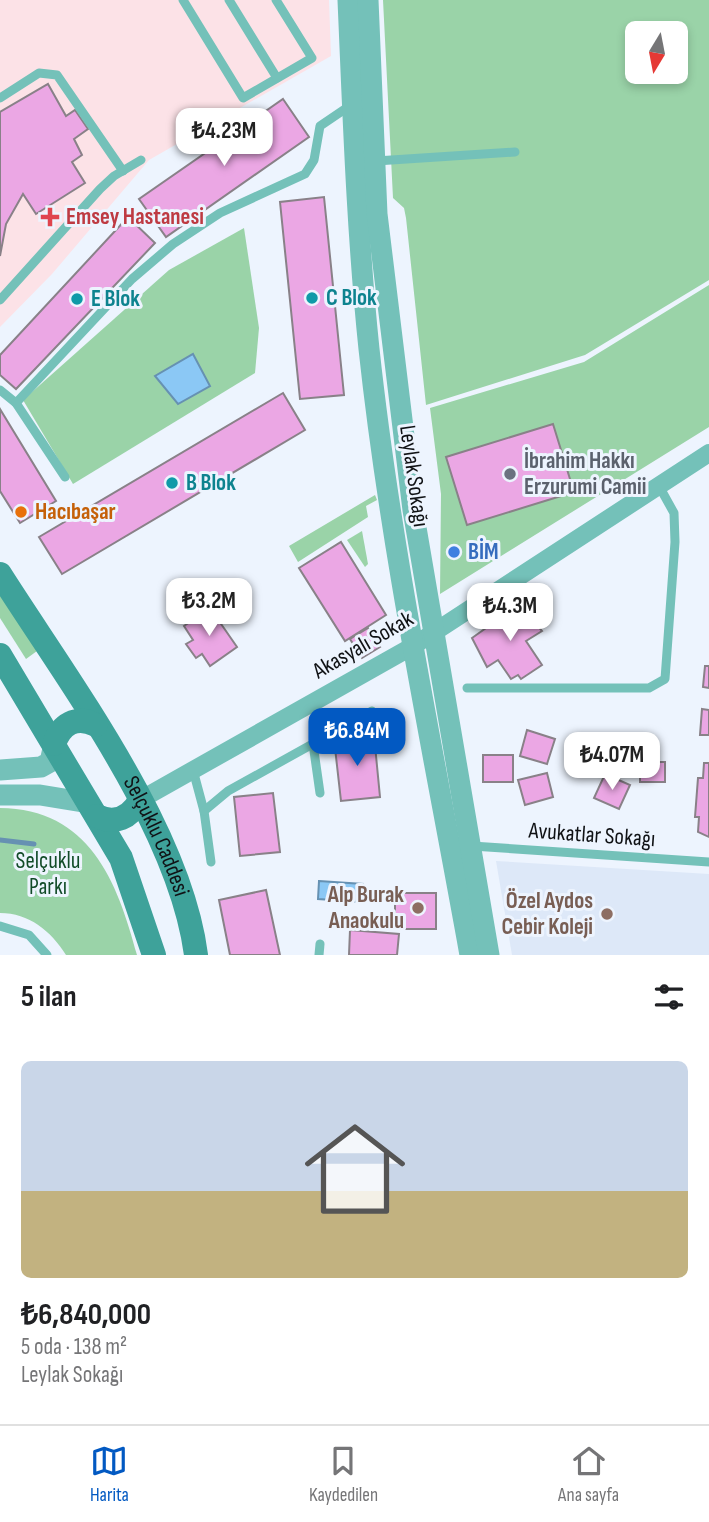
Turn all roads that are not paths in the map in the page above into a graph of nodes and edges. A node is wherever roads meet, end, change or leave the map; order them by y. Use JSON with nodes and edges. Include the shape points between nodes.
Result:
{"nodes":[{"id":1,"x":183,"y":0,"type":"edge"},
{"id":2,"x":229,"y":0,"type":"edge"},
{"id":3,"x":276,"y":0,"type":"edge"},
{"id":4,"x":348,"y":0,"type":"edge"},
{"id":5,"x":368,"y":0,"type":"edge"},
{"id":6,"x":278,"y":78,"type":"junction"},
{"id":7,"x":0,"y":98,"type":"edge"},
{"id":8,"x":353,"y":104,"type":"junction"},
{"id":9,"x":515,"y":152,"type":"dead end"},
{"id":10,"x":141,"y":160,"type":"dead end"},
{"id":11,"x":375,"y":161,"type":"junction"},
{"id":12,"x":123,"y":171,"type":"junction"},
{"id":13,"x":0,"y":300,"type":"edge"},
{"id":14,"x":0,"y":390,"type":"edge"},
{"id":15,"x":16,"y":403,"type":"junction"},
{"id":16,"x":709,"y":453,"type":"edge"},
{"id":17,"x":65,"y":477,"type":"dead end"},
{"id":18,"x":659,"y":486,"type":"junction"},
{"id":19,"x":0,"y":574,"type":"edge"},
{"id":20,"x":432,"y":634,"type":"junction"},
{"id":21,"x":413,"y":646,"type":"junction"},
{"id":22,"x":0,"y":655,"type":"edge"},
{"id":23,"x":467,"y":688,"type":"dead end"},
{"id":24,"x":372,"y":711,"type":"dead end"},
{"id":25,"x":96,"y":725,"type":"junction"},
{"id":26,"x":54,"y":744,"type":"junction"},
{"id":27,"x":313,"y":744,"type":"junction"},
{"id":28,"x":0,"y":769,"type":"edge"},
{"id":29,"x":192,"y":770,"type":"junction"},
{"id":30,"x":320,"y":793,"type":"dead end"},
{"id":31,"x":0,"y":795,"type":"edge"},
{"id":32,"x":140,"y":800,"type":"junction"},
{"id":33,"x":93,"y":810,"type":"junction"},
{"id":34,"x":204,"y":811,"type":"junction"},
{"id":35,"x":472,"y":846,"type":"junction"},
{"id":36,"x":211,"y":862,"type":"dead end"},
{"id":37,"x":709,"y":862,"type":"edge"},
{"id":38,"x":0,"y":926,"type":"edge"},
{"id":39,"x":320,"y":944,"type":"dead end"},
{"id":40,"x":47,"y":955,"type":"edge"},
{"id":41,"x":154,"y":955,"type":"edge"},
{"id":42,"x":196,"y":955,"type":"edge"},
{"id":43,"x":319,"y":955,"type":"edge"},
{"id":44,"x":470,"y":955,"type":"edge"},
{"id":45,"x":489,"y":955,"type":"edge"}],
"edges":[{"from":1,"to":6,"type":"lane","via":[[243,98]]},
{"from":2,"to":6,"type":"lane"},
{"from":3,"to":6,"type":"lane","via":[[312,58]]},
{"from":4,"to":8,"type":"street","name":"Leylak Sokağı"},
{"from":5,"to":11,"type":"street","name":"Leylak Sokağı"},
{"from":7,"to":12,"type":"lane","via":[[39,73],[57,75]]},
{"from":8,"to":15,"type":"lane","via":[[320,126],[314,160],[305,174],[228,209],[173,244],[131,279]]},
{"from":8,"to":21,"type":"street","name":"Leylak Sokağı","via":[[369,350]]},
{"from":9,"to":11,"type":"lane"},
{"from":10,"to":12,"type":"lane"},
{"from":11,"to":20,"type":"street","name":"Leylak Sokağı","via":[[394,361]]},
{"from":12,"to":13,"type":"lane","via":[[100,189]]},
{"from":14,"to":15,"type":"lane"},
{"from":15,"to":17,"type":"lane"},
{"from":16,"to":18,"type":"street","name":"Akasyalı Sokak"},
{"from":18,"to":20,"type":"street","name":"Akasyalı Sokak"},
{"from":18,"to":23,"type":"lane","via":[[674,513],[675,542],[664,680],[649,688]]},
{"from":19,"to":25,"type":"main road","name":"Selçuklu Caddesi"},
{"from":20,"to":21,"type":"street","name":"Akasyalı Sokak"},
{"from":20,"to":35,"type":"street","name":"Leylak Sokağı"},
{"from":21,"to":29,"type":"street","name":"Akasyalı Sokak"},
{"from":21,"to":44,"type":"street","name":"Leylak Sokağı"},
{"from":22,"to":26,"type":"main road","name":"Selçuklu Caddesi"},
{"from":24,"to":27,"type":"lane"},
{"from":25,"to":26,"type":"main road","via":[[82,720],[68,723]]},
{"from":25,"to":32,"type":"main road","name":"Selçuklu Caddesi"},
{"from":26,"to":28,"type":"street","via":[[50,762],[41,767]]},
{"from":26,"to":33,"type":"main road","name":"Selçuklu Caddesi"},
{"from":27,"to":30,"type":"lane"},
{"from":27,"to":34,"type":"lane","via":[[228,791]]},
{"from":29,"to":32,"type":"street","name":"Akasyalı Sokak"},
{"from":29,"to":34,"type":"lane"},
{"from":31,"to":33,"type":"street","via":[[40,795]]},
{"from":32,"to":33,"type":"main road","via":[[120,820],[105,821]]},
{"from":32,"to":42,"type":"main road","name":"Selçuklu Caddesi","via":[[182,900]]},
{"from":33,"to":41,"type":"main road","name":"Selçuklu Caddesi","via":[[123,861]]},
{"from":34,"to":36,"type":"lane"},
{"from":35,"to":37,"type":"lane","name":"Avukatlar Sokağı"},
{"from":35,"to":45,"type":"street","name":"Leylak Sokağı"},
{"from":38,"to":40,"type":"lane","via":[[29,935]]},
{"from":39,"to":43,"type":"lane"}]}
